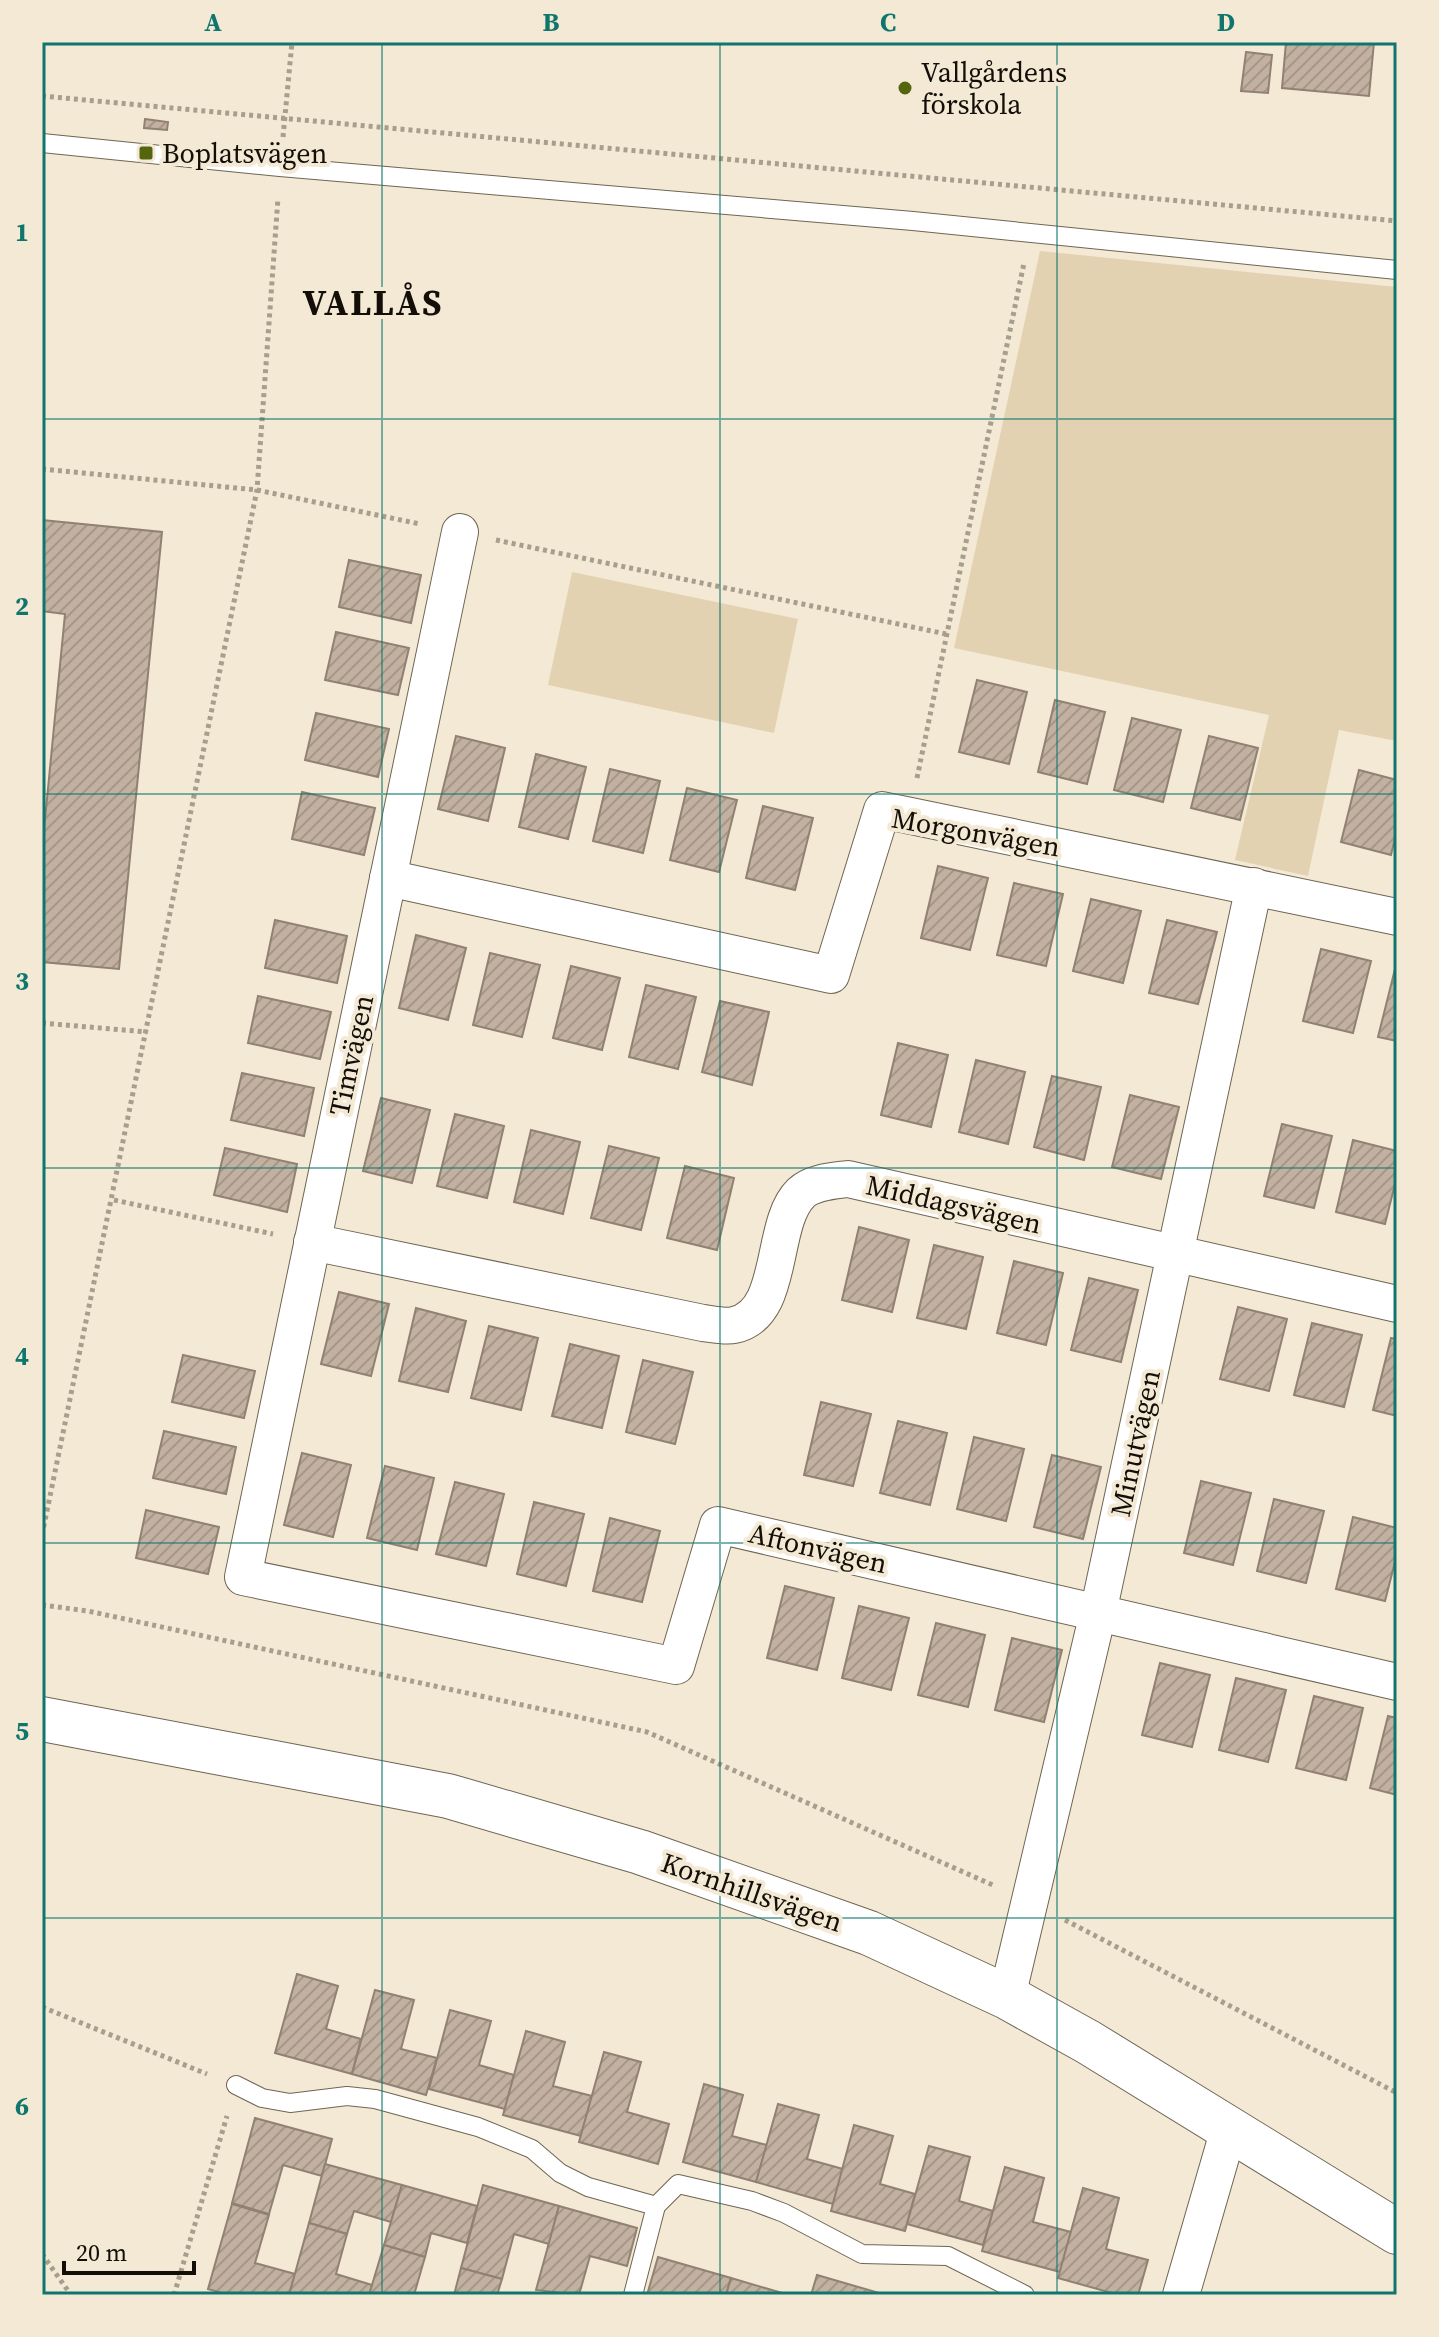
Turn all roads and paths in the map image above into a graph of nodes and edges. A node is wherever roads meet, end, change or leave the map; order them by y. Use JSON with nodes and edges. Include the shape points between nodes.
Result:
{"nodes":[{"id":1,"x":292,"y":42,"type":"edge"},
{"id":2,"x":42,"y":96,"type":"edge"},
{"id":3,"x":285,"y":118,"type":"junction"},
{"id":4,"x":42,"y":143,"type":"edge"},
{"id":5,"x":280,"y":167,"type":"junction"},
{"id":6,"x":1038,"y":188,"type":"junction"},
{"id":7,"x":1397,"y":221,"type":"edge"},
{"id":8,"x":1030,"y":235,"type":"junction"},
{"id":9,"x":1397,"y":270,"type":"edge"},
{"id":10,"x":460,"y":532,"type":"dead end"},
{"id":11,"x":910,"y":815,"type":"junction"},
{"id":12,"x":388,"y":878,"type":"junction"},
{"id":13,"x":1254,"y":886,"type":"junction"},
{"id":14,"x":1397,"y":917,"type":"edge"},
{"id":15,"x":42,"y":1023,"type":"edge"},
{"id":16,"x":147,"y":1032,"type":"junction"},
{"id":17,"x":114,"y":1200,"type":"junction"},
{"id":18,"x":312,"y":1242,"type":"junction"},
{"id":19,"x":1175,"y":1255,"type":"junction"},
{"id":20,"x":1397,"y":1304,"type":"edge"},
{"id":21,"x":42,"y":1535,"type":"edge"},
{"id":22,"x":243,"y":1577,"type":"joint"},
{"id":23,"x":42,"y":1605,"type":"edge"},
{"id":24,"x":1098,"y":1613,"type":"junction"},
{"id":25,"x":1397,"y":1682,"type":"edge"},
{"id":26,"x":42,"y":1719,"type":"edge"},
{"id":27,"x":1028,"y":1900,"type":"junction"},
{"id":28,"x":1007,"y":1997,"type":"junction"},
{"id":29,"x":42,"y":2007,"type":"edge"},
{"id":30,"x":236,"y":2085,"type":"junction"},
{"id":31,"x":1397,"y":2093,"type":"edge"},
{"id":32,"x":1229,"y":2129,"type":"junction"},
{"id":33,"x":656,"y":2206,"type":"junction"},
{"id":34,"x":1397,"y":2232,"type":"edge"},
{"id":35,"x":42,"y":2254,"type":"edge"},
{"id":36,"x":71,"y":2295,"type":"edge"},
{"id":37,"x":174,"y":2295,"type":"edge"},
{"id":38,"x":633,"y":2295,"type":"edge"},
{"id":39,"x":1025,"y":2295,"type":"edge"},
{"id":40,"x":1181,"y":2295,"type":"edge"}],
"edges":[{"from":1,"to":3,"type":"path"},
{"from":2,"to":3,"type":"path"},
{"from":3,"to":5,"type":"path"},
{"from":3,"to":6,"type":"path"},
{"from":4,"to":5,"type":"lane"},
{"from":5,"to":8,"type":"lane"},
{"from":5,"to":16,"type":"path","via":[[257,490]]},
{"from":6,"to":7,"type":"path"},
{"from":6,"to":8,"type":"path"},
{"from":8,"to":9,"type":"lane"},
{"from":8,"to":11,"type":"path"},
{"from":10,"to":12,"type":"street","name":"Timvägen"},
{"from":11,"to":12,"type":"street","name":"Morgonvägen","via":[[882,810],[831,975]]},
{"from":11,"to":13,"type":"street","name":"Morgonvägen"},
{"from":12,"to":18,"type":"street","name":"Timvägen"},
{"from":13,"to":14,"type":"street","name":"Morgonvägen"},
{"from":13,"to":19,"type":"street","name":"Minutvägen"},
{"from":15,"to":16,"type":"path"},
{"from":16,"to":17,"type":"path"},
{"from":17,"to":18,"type":"path"},
{"from":17,"to":21,"type":"path"},
{"from":18,"to":19,"type":"street","name":"Middagsvägen","via":[[703,1323],[735,1325],[767,1297],[788,1217],[801,1193],[822,1183],[848,1179]]},
{"from":18,"to":22,"type":"street","name":"Timvägen"},
{"from":19,"to":20,"type":"street","name":"Middagsvägen"},
{"from":19,"to":24,"type":"street","name":"Minutvägen"},
{"from":22,"to":24,"type":"street","name":"Aftonvägen","via":[[676,1666],[718,1525]]},
{"from":23,"to":27,"type":"path","via":[[647,1732]]},
{"from":24,"to":25,"type":"street","name":"Aftonvägen"},
{"from":24,"to":27,"type":"street","name":"Minutvägen"},
{"from":26,"to":28,"type":"street","name":"Kornhillsvägen","via":[[448,1796],[640,1852],[869,1933]]},
{"from":27,"to":28,"type":"street","name":"Minutvägen"},
{"from":27,"to":31,"type":"path"},
{"from":28,"to":32,"type":"street","name":"Kornhillsvägen"},
{"from":29,"to":30,"type":"path"},
{"from":30,"to":33,"type":"lane","via":[[262,2098],[290,2103],[347,2096],[375,2099],[478,2127],[532,2149],[560,2173],[588,2187]]},
{"from":30,"to":37,"type":"path"},
{"from":32,"to":34,"type":"street","name":"Kornhillsvägen"},
{"from":32,"to":40,"type":"street"},
{"from":33,"to":38,"type":"lane"},
{"from":33,"to":39,"type":"lane","via":[[678,2184],[752,2201],[862,2254],[948,2256]]},
{"from":35,"to":36,"type":"path"}]}
